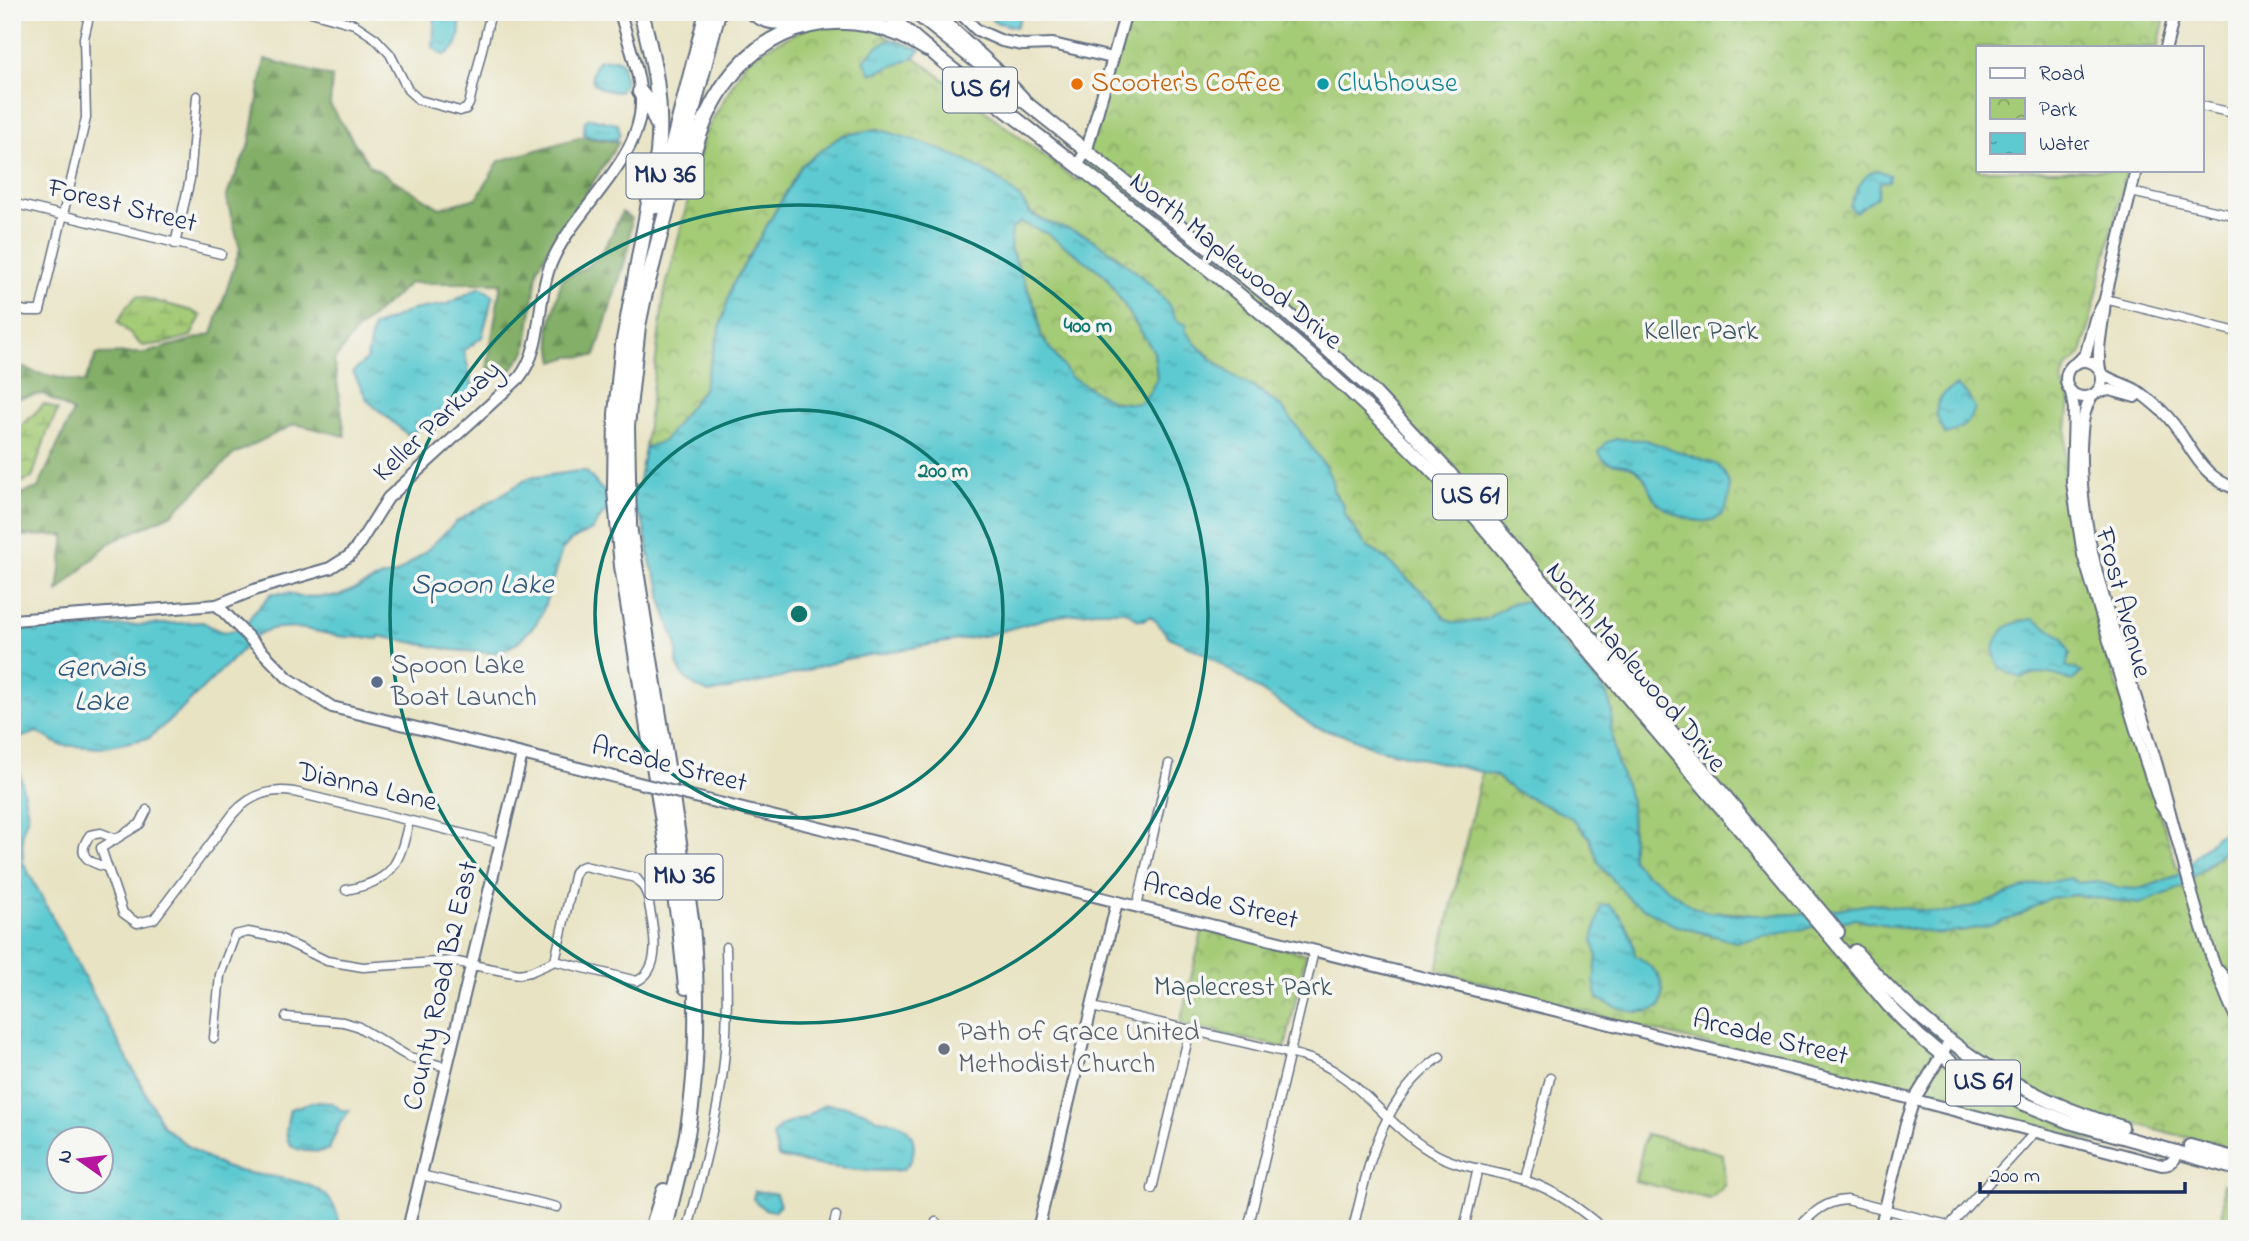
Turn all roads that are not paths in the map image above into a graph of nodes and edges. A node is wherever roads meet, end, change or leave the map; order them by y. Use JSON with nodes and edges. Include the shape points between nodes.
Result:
{"nodes":[{"id":1,"x":90,"y":12,"type":"edge"},
{"id":2,"x":311,"y":12,"type":"edge"},
{"id":3,"x":491,"y":12,"type":"edge"},
{"id":4,"x":620,"y":12,"type":"edge"},
{"id":5,"x":641,"y":12,"type":"edge"},
{"id":6,"x":707,"y":12,"type":"edge"},
{"id":7,"x":718,"y":12,"type":"edge"},
{"id":8,"x":752,"y":12,"type":"edge"},
{"id":9,"x":807,"y":12,"type":"edge"},
{"id":10,"x":885,"y":12,"type":"edge"},
{"id":11,"x":914,"y":12,"type":"edge"},
{"id":12,"x":932,"y":12,"type":"edge"},
{"id":13,"x":959,"y":12,"type":"edge"},
{"id":14,"x":1126,"y":12,"type":"edge"},
{"id":15,"x":2175,"y":12,"type":"edge"},
{"id":16,"x":332,"y":15,"type":"edge"},
{"id":17,"x":2166,"y":46,"type":"edge"},
{"id":18,"x":927,"y":48,"type":"junction"},
{"id":19,"x":1112,"y":58,"type":"junction"},
{"id":20,"x":640,"y":92,"type":"junction"},
{"id":21,"x":197,"y":96,"type":"dead end"},
{"id":22,"x":1022,"y":99,"type":"junction"},
{"id":23,"x":2204,"y":106,"type":"edge"},
{"id":24,"x":2237,"y":114,"type":"edge"},
{"id":25,"x":660,"y":131,"type":"junction"},
{"id":26,"x":1087,"y":149,"type":"junction"},
{"id":27,"x":1077,"y":166,"type":"junction"},
{"id":28,"x":2136,"y":172,"type":"edge"},
{"id":29,"x":2131,"y":192,"type":"junction"},
{"id":30,"x":12,"y":203,"type":"edge"},
{"id":31,"x":62,"y":215,"type":"junction"},
{"id":32,"x":2237,"y":216,"type":"edge"},
{"id":33,"x":175,"y":244,"type":"junction"},
{"id":34,"x":221,"y":254,"type":"dead end"},
{"id":35,"x":645,"y":297,"type":"junction"},
{"id":36,"x":2105,"y":299,"type":"junction"},
{"id":37,"x":12,"y":307,"type":"edge"},
{"id":38,"x":2237,"y":332,"type":"edge"},
{"id":39,"x":624,"y":340,"type":"junction"},
{"id":40,"x":2076,"y":363,"type":"junction"},
{"id":41,"x":2101,"y":371,"type":"junction"},
{"id":42,"x":2071,"y":392,"type":"junction"},
{"id":43,"x":2095,"y":394,"type":"junction"},
{"id":44,"x":2153,"y":404,"type":"junction"},
{"id":45,"x":621,"y":473,"type":"junction"},
{"id":46,"x":2237,"y":489,"type":"edge"},
{"id":47,"x":623,"y":527,"type":"junction"},
{"id":48,"x":216,"y":605,"type":"junction"},
{"id":49,"x":12,"y":620,"type":"edge"},
{"id":50,"x":522,"y":754,"type":"junction"},
{"id":51,"x":1169,"y":764,"type":"dead end"},
{"id":52,"x":147,"y":810,"type":"dead end"},
{"id":53,"x":2170,"y":818,"type":"junction"},
{"id":54,"x":409,"y":821,"type":"junction"},
{"id":55,"x":116,"y":839,"type":"junction"},
{"id":56,"x":500,"y":843,"type":"junction"},
{"id":57,"x":107,"y":867,"type":"junction"},
{"id":58,"x":345,"y":890,"type":"dead end"},
{"id":59,"x":1800,"y":893,"type":"junction"},
{"id":60,"x":1117,"y":902,"type":"junction"},
{"id":61,"x":1137,"y":907,"type":"junction"},
{"id":62,"x":1841,"y":942,"type":"junction"},
{"id":63,"x":726,"y":947,"type":"dead end"},
{"id":64,"x":1314,"y":951,"type":"junction"},
{"id":65,"x":555,"y":961,"type":"junction"},
{"id":66,"x":472,"y":964,"type":"junction"},
{"id":67,"x":2217,"y":969,"type":"junction"},
{"id":68,"x":2237,"y":997,"type":"edge"},
{"id":69,"x":1092,"y":1007,"type":"junction"},
{"id":70,"x":286,"y":1017,"type":"dead end"},
{"id":71,"x":2237,"y":1020,"type":"edge"},
{"id":72,"x":1190,"y":1030,"type":"junction"},
{"id":73,"x":214,"y":1038,"type":"dead end"},
{"id":74,"x":1950,"y":1041,"type":"junction"},
{"id":75,"x":1290,"y":1054,"type":"junction"},
{"id":76,"x":1941,"y":1055,"type":"junction"},
{"id":77,"x":1440,"y":1057,"type":"dead end"},
{"id":78,"x":446,"y":1067,"type":"junction"},
{"id":79,"x":1550,"y":1079,"type":"dead end"},
{"id":80,"x":1914,"y":1100,"type":"junction"},
{"id":81,"x":1388,"y":1116,"type":"junction"},
{"id":82,"x":2036,"y":1131,"type":"junction"},
{"id":83,"x":2178,"y":1147,"type":"junction"},
{"id":84,"x":2210,"y":1156,"type":"junction"},
{"id":85,"x":2237,"y":1159,"type":"edge"},
{"id":86,"x":1478,"y":1168,"type":"junction"},
{"id":87,"x":2237,"y":1169,"type":"edge"},
{"id":88,"x":421,"y":1175,"type":"junction"},
{"id":89,"x":1525,"y":1180,"type":"junction"},
{"id":90,"x":1152,"y":1189,"type":"dead end"},
{"id":91,"x":556,"y":1207,"type":"dead end"},
{"id":92,"x":1885,"y":1209,"type":"junction"},
{"id":93,"x":836,"y":1216,"type":"dead end"},
{"id":94,"x":1950,"y":1225,"type":"junction"},
{"id":95,"x":408,"y":1229,"type":"edge"},
{"id":96,"x":653,"y":1229,"type":"edge"},
{"id":97,"x":665,"y":1229,"type":"edge"},
{"id":98,"x":688,"y":1229,"type":"edge"},
{"id":99,"x":833,"y":1229,"type":"edge"},
{"id":100,"x":1038,"y":1229,"type":"edge"},
{"id":101,"x":1248,"y":1229,"type":"edge"},
{"id":102,"x":1353,"y":1229,"type":"edge"},
{"id":103,"x":1464,"y":1229,"type":"edge"},
{"id":104,"x":1604,"y":1229,"type":"edge"},
{"id":105,"x":1797,"y":1229,"type":"edge"},
{"id":106,"x":1880,"y":1229,"type":"edge"},
{"id":107,"x":1964,"y":1229,"type":"edge"}],
"edges":[{"from":1,"to":31,"type":"street","via":[[84,38],[86,118]]},
{"from":2,"to":16,"type":"street"},
{"from":3,"to":16,"type":"street","via":[[466,109],[460,111],[413,96],[390,54],[375,38]]},
{"from":4,"to":20,"type":"street","name":"Keller Parkway"},
{"from":5,"to":25,"type":"highway","via":[[656,73]]},
{"from":6,"to":39,"type":"highway","number":"MN 36"},
{"from":7,"to":35,"type":"highway","number":"MN 36"},
{"from":8,"to":9,"type":"highway","via":[[778,23]]},
{"from":10,"to":18,"type":"main road","number":"US 61"},
{"from":11,"to":22,"type":"main road","number":"US 61"},
{"from":12,"to":22,"type":"highway"},
{"from":13,"to":19,"type":"street","via":[[978,30],[1002,41],[1053,44]]},
{"from":14,"to":19,"type":"street"},
{"from":15,"to":17,"type":"street"},
{"from":18,"to":27,"type":"main road","number":"US 61"},
{"from":18,"to":35,"type":"highway","via":[[886,27],[839,19],[786,33],[747,59],[709,111]]},
{"from":19,"to":26,"type":"street"},
{"from":20,"to":25,"type":"highway"},
{"from":20,"to":48,"type":"street","name":"Keller Parkway","via":[[637,128],[622,158],[565,236],[551,263],[542,290],[533,354],[519,377],[388,498],[357,547],[339,563]]},
{"from":21,"to":33,"type":"street","via":[[190,180]]},
{"from":22,"to":26,"type":"main road","number":"US 61"},
{"from":23,"to":24,"type":"street"},
{"from":25,"to":39,"type":"highway"},
{"from":26,"to":27,"type":"street"},
{"from":26,"to":59,"type":"main road","name":"North Maplewood Drive","number":"US 61","via":[[1294,318],[1392,411],[1641,695]]},
{"from":27,"to":59,"type":"main road","name":"North Maplewood Drive","number":"US 61","via":[[1301,346],[1406,443]]},
{"from":28,"to":29,"type":"street"},
{"from":29,"to":32,"type":"street"},
{"from":29,"to":36,"type":"street"},
{"from":30,"to":31,"type":"street","name":"Forest Street"},
{"from":31,"to":33,"type":"street","name":"Forest Street"},
{"from":31,"to":37,"type":"street","via":[[40,311]]},
{"from":33,"to":34,"type":"street","name":"Forest Street"},
{"from":35,"to":45,"type":"highway","number":"MN 36"},
{"from":36,"to":38,"type":"street"},
{"from":36,"to":40,"type":"street","via":[[2086,353]]},
{"from":36,"to":41,"type":"street","via":[[2098,352]]},
{"from":39,"to":45,"type":"highway","number":"MN 36","via":[[615,414]]},
{"from":40,"to":41,"type":"street","via":[[2089,362]]},
{"from":40,"to":42,"type":"street","via":[[2066,379]]},
{"from":41,"to":43,"type":"street","via":[[2102,383]]},
{"from":41,"to":44,"type":"street"},
{"from":42,"to":43,"type":"street","via":[[2081,397]]},
{"from":42,"to":53,"type":"street","name":"Frost Avenue","via":[[2072,483],[2083,555],[2145,760],[2160,804]]},
{"from":43,"to":44,"type":"street","via":[[2118,391]]},
{"from":43,"to":53,"type":"street","name":"Frost Avenue","via":[[2083,420],[2081,462],[2088,526]]},
{"from":44,"to":46,"type":"street","via":[[2172,422],[2207,472]]},
{"from":45,"to":47,"type":"highway","number":"MN 36"},
{"from":47,"to":96,"type":"highway","number":"MN 36","via":[[686,982],[684,1092]]},
{"from":47,"to":97,"type":"highway","number":"MN 36","via":[[694,957],[692,1094]]},
{"from":48,"to":49,"type":"street","name":"Keller Parkway"},
{"from":48,"to":50,"type":"street","name":"Arcade Street","via":[[288,678],[332,707]]},
{"from":50,"to":56,"type":"street","name":"County Road B2 East"},
{"from":50,"to":60,"type":"street","name":"Arcade Street","bridge":true},
{"from":51,"to":61,"type":"street"},
{"from":52,"to":55,"type":"street","via":[[140,824]]},
{"from":53,"to":67,"type":"street","name":"Frost Avenue"},
{"from":54,"to":56,"type":"street","name":"Dianna Lane"},
{"from":54,"to":57,"type":"street","name":"Dianna Lane","via":[[294,792],[255,796],[233,814],[158,915],[143,923],[123,914]]},
{"from":54,"to":58,"type":"street","via":[[399,857],[387,873],[370,885]]},
{"from":55,"to":57,"type":"street","via":[[101,848]]},
{"from":55,"to":57,"type":"street","via":[[101,833],[90,835],[83,844],[83,855],[91,863]]},
{"from":56,"to":66,"type":"street","name":"County Road B2 East"},
{"from":59,"to":62,"type":"main road","name":"North Maplewood Drive","number":"US 61"},
{"from":60,"to":61,"type":"street","name":"Arcade Street"},
{"from":60,"to":69,"type":"street"},
{"from":61,"to":64,"type":"street","name":"Arcade Street"},
{"from":62,"to":74,"type":"main road","name":"North Maplewood Drive","number":"US 61"},
{"from":62,"to":76,"type":"main road","name":"North Maplewood Drive","number":"US 61","via":[[1889,1006]]},
{"from":63,"to":98,"type":"street","via":[[723,1071]]},
{"from":64,"to":75,"type":"street"},
{"from":64,"to":80,"type":"street","name":"Arcade Street"},
{"from":65,"to":65,"type":"street","via":[[575,872],[584,866],[636,878],[648,897],[655,956],[644,978],[638,981]]},
{"from":65,"to":66,"type":"street","via":[[519,974]]},
{"from":66,"to":73,"type":"street","via":[[452,961],[363,967],[327,961],[279,938],[248,932],[235,935],[219,975]]},
{"from":66,"to":78,"type":"street","name":"County Road B2 East"},
{"from":67,"to":68,"type":"street","name":"Frost Avenue"},
{"from":67,"to":71,"type":"street","name":"Frost Avenue"},
{"from":69,"to":72,"type":"street"},
{"from":69,"to":100,"type":"street"},
{"from":70,"to":78,"type":"street","via":[[357,1026],[400,1053]]},
{"from":72,"to":75,"type":"street"},
{"from":72,"to":90,"type":"street"},
{"from":74,"to":76,"type":"street"},
{"from":74,"to":83,"type":"main road","name":"North Maplewood Drive","number":"US 61","via":[[2056,1103]]},
{"from":75,"to":81,"type":"street","via":[[1334,1069]]},
{"from":75,"to":101,"type":"street"},
{"from":76,"to":80,"type":"street"},
{"from":76,"to":83,"type":"main road","name":"North Maplewood Drive","number":"US 61","via":[[1996,1091],[2048,1115]]},
{"from":77,"to":81,"type":"street","via":[[1413,1079]]},
{"from":78,"to":88,"type":"street","name":"County Road B2 East"},
{"from":79,"to":89,"type":"street"},
{"from":80,"to":82,"type":"street","name":"Arcade Street"},
{"from":80,"to":92,"type":"street"},
{"from":81,"to":86,"type":"street","via":[[1427,1149]]},
{"from":81,"to":102,"type":"street","via":[[1374,1147]]},
{"from":82,"to":83,"type":"street","name":"Arcade Street","via":[[2162,1165],[2174,1160]]},
{"from":82,"to":94,"type":"street"},
{"from":83,"to":84,"type":"main road","number":"US 61"},
{"from":84,"to":85,"type":"main road","number":"US 61"},
{"from":84,"to":87,"type":"main road","number":"US 61"},
{"from":86,"to":89,"type":"street"},
{"from":86,"to":103,"type":"street"},
{"from":88,"to":91,"type":"street"},
{"from":88,"to":95,"type":"street","name":"County Road B2 East"},
{"from":89,"to":104,"type":"street","via":[[1560,1195]]},
{"from":92,"to":94,"type":"street"},
{"from":92,"to":105,"type":"street","via":[[1847,1200],[1832,1202]]},
{"from":92,"to":106,"type":"street"},
{"from":93,"to":99,"type":"street"},
{"from":94,"to":107,"type":"street"}]}
